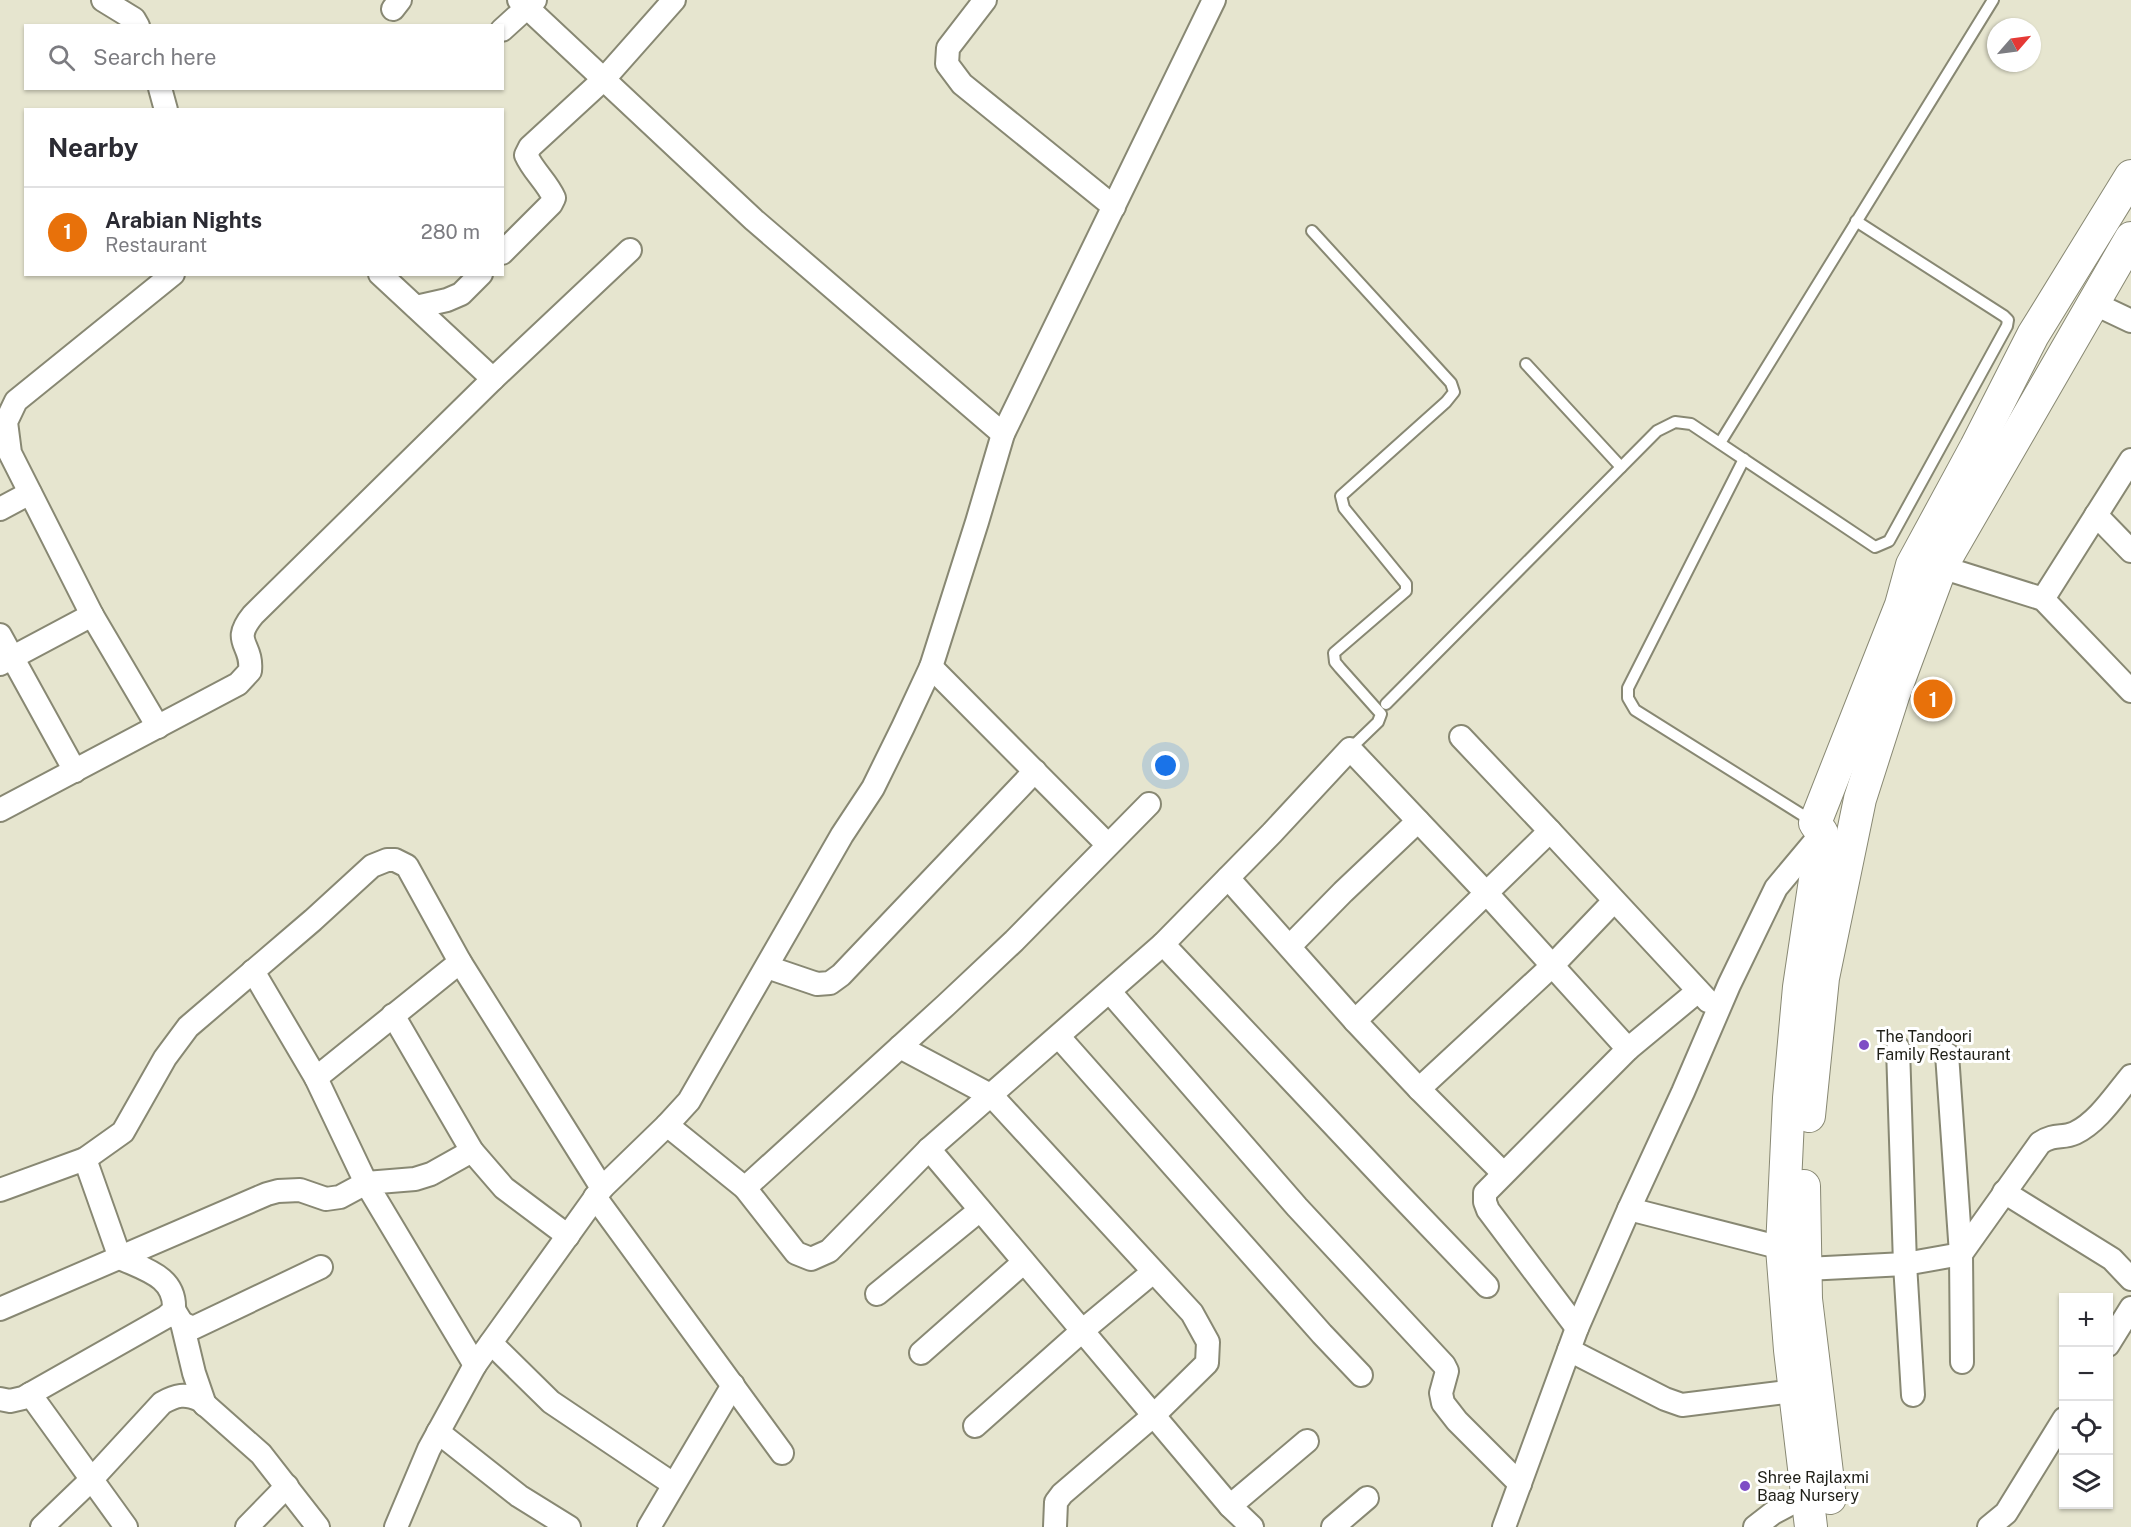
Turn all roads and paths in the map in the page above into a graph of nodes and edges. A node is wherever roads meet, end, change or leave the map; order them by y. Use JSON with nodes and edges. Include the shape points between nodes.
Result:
{"nodes":[{"id":1,"x":104,"y":0,"type":"edge"},
{"id":2,"x":674,"y":0,"type":"edge"},
{"id":3,"x":986,"y":0,"type":"edge"},
{"id":4,"x":1214,"y":0,"type":"edge"},
{"id":5,"x":1993,"y":0,"type":"edge"},
{"id":6,"x":527,"y":2,"type":"edge"},
{"id":7,"x":137,"y":24,"type":"edge"},
{"id":8,"x":504,"y":28,"type":"edge"},
{"id":9,"x":604,"y":79,"type":"junction"},
{"id":10,"x":161,"y":90,"type":"edge"},
{"id":11,"x":165,"y":108,"type":"edge"},
{"id":12,"x":2131,"y":176,"type":"edge"},
{"id":13,"x":1114,"y":207,"type":"junction"},
{"id":14,"x":1856,"y":221,"type":"junction"},
{"id":15,"x":1312,"y":231,"type":"dead end"},
{"id":16,"x":2131,"y":238,"type":"edge"},
{"id":17,"x":630,"y":250,"type":"dead end"},
{"id":18,"x":504,"y":251,"type":"edge"},
{"id":19,"x":171,"y":276,"type":"edge"},
{"id":20,"x":382,"y":276,"type":"edge"},
{"id":21,"x":479,"y":276,"type":"edge"},
{"id":22,"x":2093,"y":303,"type":"junction"},
{"id":23,"x":416,"y":308,"type":"junction"},
{"id":24,"x":2131,"y":321,"type":"edge"},
{"id":25,"x":1526,"y":364,"type":"dead end"},
{"id":26,"x":493,"y":379,"type":"junction"},
{"id":27,"x":1003,"y":434,"type":"junction"},
{"id":28,"x":1720,"y":443,"type":"junction"},
{"id":29,"x":1744,"y":459,"type":"junction"},
{"id":30,"x":2131,"y":460,"type":"edge"},
{"id":31,"x":1621,"y":467,"type":"junction"},
{"id":32,"x":30,"y":493,"type":"junction"},
{"id":33,"x":0,"y":509,"type":"edge"},
{"id":34,"x":2096,"y":515,"type":"junction"},
{"id":35,"x":2131,"y":551,"type":"edge"},
{"id":36,"x":1941,"y":567,"type":"junction"},
{"id":37,"x":2043,"y":599,"type":"junction"},
{"id":38,"x":92,"y":615,"type":"junction"},
{"id":39,"x":0,"y":635,"type":"edge"},
{"id":40,"x":6,"y":660,"type":"edge"},
{"id":41,"x":931,"y":667,"type":"junction"},
{"id":42,"x":2131,"y":691,"type":"edge"},
{"id":43,"x":1386,"y":704,"type":"dead end"},
{"id":44,"x":158,"y":727,"type":"junction"},
{"id":45,"x":1461,"y":736,"type":"dead end"},
{"id":46,"x":1350,"y":749,"type":"junction"},
{"id":47,"x":75,"y":771,"type":"junction"},
{"id":48,"x":1035,"y":771,"type":"junction"},
{"id":49,"x":1149,"y":804,"type":"dead end"},
{"id":50,"x":0,"y":810,"type":"edge"},
{"id":51,"x":1418,"y":821,"type":"junction"},
{"id":52,"x":1819,"y":828,"type":"junction"},
{"id":53,"x":1550,"y":831,"type":"junction"},
{"id":54,"x":1107,"y":844,"type":"junction"},
{"id":55,"x":1227,"y":878,"type":"junction"},
{"id":56,"x":1486,"y":892,"type":"junction"},
{"id":57,"x":1614,"y":901,"type":"junction"},
{"id":58,"x":1163,"y":944,"type":"junction"},
{"id":59,"x":1290,"y":946,"type":"junction"},
{"id":60,"x":460,"y":962,"type":"junction"},
{"id":61,"x":767,"y":966,"type":"junction"},
{"id":62,"x":1551,"y":966,"type":"junction"},
{"id":63,"x":253,"y":971,"type":"junction"},
{"id":64,"x":1698,"y":991,"type":"junction"},
{"id":65,"x":1110,"y":992,"type":"junction"},
{"id":66,"x":1717,"y":1012,"type":"junction"},
{"id":67,"x":393,"y":1015,"type":"junction"},
{"id":68,"x":1355,"y":1021,"type":"junction"},
{"id":69,"x":1059,"y":1037,"type":"junction"},
{"id":70,"x":900,"y":1047,"type":"junction"},
{"id":71,"x":1898,"y":1048,"type":"dead end"},
{"id":72,"x":1628,"y":1049,"type":"junction"},
{"id":73,"x":1947,"y":1054,"type":"dead end"},
{"id":74,"x":2131,"y":1076,"type":"edge"},
{"id":75,"x":316,"y":1078,"type":"junction"},
{"id":76,"x":1419,"y":1089,"type":"junction"},
{"id":77,"x":992,"y":1096,"type":"junction"},
{"id":78,"x":667,"y":1125,"type":"junction"},
{"id":79,"x":929,"y":1149,"type":"junction"},
{"id":80,"x":472,"y":1151,"type":"junction"},
{"id":81,"x":85,"y":1159,"type":"junction"},
{"id":82,"x":1503,"y":1173,"type":"junction"},
{"id":83,"x":366,"y":1183,"type":"junction"},
{"id":84,"x":745,"y":1188,"type":"junction"},
{"id":85,"x":0,"y":1190,"type":"edge"},
{"id":86,"x":599,"y":1192,"type":"junction"},
{"id":87,"x":2004,"y":1192,"type":"junction"},
{"id":88,"x":1629,"y":1209,"type":"junction"},
{"id":89,"x":980,"y":1210,"type":"junction"},
{"id":90,"x":568,"y":1236,"type":"junction"},
{"id":91,"x":1782,"y":1248,"type":"junction"},
{"id":92,"x":1961,"y":1254,"type":"junction"},
{"id":93,"x":120,"y":1258,"type":"junction"},
{"id":94,"x":1024,"y":1262,"type":"junction"},
{"id":95,"x":1905,"y":1264,"type":"junction"},
{"id":96,"x":321,"y":1267,"type":"dead end"},
{"id":97,"x":1806,"y":1269,"type":"junction"},
{"id":98,"x":1153,"y":1272,"type":"junction"},
{"id":99,"x":2131,"y":1279,"type":"edge"},
{"id":100,"x":1487,"y":1286,"type":"dead end"},
{"id":101,"x":877,"y":1294,"type":"dead end"},
{"id":102,"x":2131,"y":1308,"type":"edge"},
{"id":103,"x":0,"y":1309,"type":"edge"},
{"id":104,"x":178,"y":1316,"type":"junction"},
{"id":105,"x":1577,"y":1328,"type":"junction"},
{"id":106,"x":1082,"y":1331,"type":"junction"},
{"id":107,"x":2113,"y":1338,"type":"edge"},
{"id":108,"x":491,"y":1343,"type":"junction"},
{"id":109,"x":1569,"y":1350,"type":"junction"},
{"id":110,"x":921,"y":1353,"type":"dead end"},
{"id":111,"x":1962,"y":1362,"type":"dead end"},
{"id":112,"x":475,"y":1365,"type":"junction"},
{"id":113,"x":1361,"y":1375,"type":"dead end"},
{"id":114,"x":733,"y":1385,"type":"junction"},
{"id":115,"x":1794,"y":1391,"type":"junction"},
{"id":116,"x":30,"y":1394,"type":"junction"},
{"id":117,"x":1913,"y":1395,"type":"dead end"},
{"id":118,"x":0,"y":1399,"type":"edge"},
{"id":119,"x":205,"y":1405,"type":"junction"},
{"id":120,"x":1153,"y":1416,"type":"junction"},
{"id":121,"x":975,"y":1426,"type":"dead end"},
{"id":122,"x":2059,"y":1427,"type":"edge"},
{"id":123,"x":438,"y":1432,"type":"junction"},
{"id":124,"x":1307,"y":1441,"type":"dead end"},
{"id":125,"x":782,"y":1453,"type":"dead end"},
{"id":126,"x":92,"y":1479,"type":"junction"},
{"id":127,"x":672,"y":1484,"type":"junction"},
{"id":128,"x":1520,"y":1484,"type":"junction"},
{"id":129,"x":287,"y":1486,"type":"junction"},
{"id":130,"x":1807,"y":1496,"type":"junction"},
{"id":131,"x":1367,"y":1498,"type":"dead end"},
{"id":132,"x":1230,"y":1506,"type":"junction"},
{"id":133,"x":42,"y":1527,"type":"edge"},
{"id":134,"x":126,"y":1527,"type":"edge"},
{"id":135,"x":247,"y":1527,"type":"edge"},
{"id":136,"x":318,"y":1527,"type":"edge"},
{"id":137,"x":396,"y":1527,"type":"edge"},
{"id":138,"x":569,"y":1527,"type":"edge"},
{"id":139,"x":649,"y":1527,"type":"edge"},
{"id":140,"x":1055,"y":1527,"type":"edge"},
{"id":141,"x":1252,"y":1527,"type":"edge"},
{"id":142,"x":1334,"y":1527,"type":"edge"},
{"id":143,"x":1504,"y":1527,"type":"edge"},
{"id":144,"x":1755,"y":1527,"type":"edge"},
{"id":145,"x":1811,"y":1527,"type":"edge"},
{"id":146,"x":1833,"y":1527,"type":"edge"},
{"id":147,"x":1989,"y":1527,"type":"edge"}],
"edges":[{"from":1,"to":7,"type":"street"},
{"from":2,"to":9,"type":"street"},
{"from":3,"to":13,"type":"street","via":[[948,48],[948,64],[962,84]]},
{"from":4,"to":13,"type":"street"},
{"from":5,"to":14,"type":"lane"},
{"from":6,"to":8,"type":"street"},
{"from":6,"to":9,"type":"street"},
{"from":9,"to":18,"type":"street","via":[[530,147],[526,155],[530,165],[554,198]]},
{"from":9,"to":27,"type":"street","via":[[754,220]]},
{"from":10,"to":11,"type":"street"},
{"from":12,"to":52,"type":"street","via":[[2034,335],[1912,565]]},
{"from":13,"to":27,"type":"street"},
{"from":14,"to":28,"type":"lane"},
{"from":14,"to":29,"type":"lane","via":[[2004,316],[2007,326],[1889,542],[1875,547]]},
{"from":15,"to":46,"type":"lane","via":[[1451,382],[1454,392],[1341,496],[1344,508],[1406,584],[1406,591],[1334,653],[1335,662],[1381,714],[1378,722]]},
{"from":16,"to":22,"type":"street"},
{"from":17,"to":26,"type":"street"},
{"from":19,"to":32,"type":"street","via":[[16,402],[6,422],[10,453]]},
{"from":20,"to":23,"type":"street"},
{"from":21,"to":23,"type":"street","via":[[461,294]]},
{"from":22,"to":24,"type":"street"},
{"from":22,"to":36,"type":"street"},
{"from":23,"to":26,"type":"street"},
{"from":25,"to":31,"type":"lane"},
{"from":26,"to":44,"type":"street","via":[[253,615],[244,626],[242,637],[250,671],[238,684]]},
{"from":27,"to":41,"type":"street"},
{"from":28,"to":29,"type":"lane"},
{"from":28,"to":31,"type":"lane","via":[[1691,424],[1675,422],[1657,431]]},
{"from":29,"to":52,"type":"lane","via":[[1628,688],[1628,698],[1635,710]]},
{"from":30,"to":34,"type":"street"},
{"from":31,"to":43,"type":"lane"},
{"from":32,"to":33,"type":"street"},
{"from":32,"to":38,"type":"street"},
{"from":34,"to":35,"type":"street"},
{"from":34,"to":37,"type":"street"},
{"from":36,"to":37,"type":"street"},
{"from":36,"to":97,"type":"street","via":[[1860,799],[1823,978],[1804,1188]]},
{"from":37,"to":42,"type":"street"},
{"from":38,"to":40,"type":"street"},
{"from":38,"to":44,"type":"street"},
{"from":39,"to":40,"type":"street"},
{"from":40,"to":47,"type":"street"},
{"from":41,"to":48,"type":"street"},
{"from":41,"to":61,"type":"street","via":[[873,788]]},
{"from":44,"to":47,"type":"street"},
{"from":45,"to":53,"type":"street"},
{"from":46,"to":51,"type":"street"},
{"from":46,"to":55,"type":"street"},
{"from":47,"to":50,"type":"street"},
{"from":48,"to":54,"type":"street"},
{"from":48,"to":61,"type":"street","via":[[842,975],[817,984]]},
{"from":49,"to":54,"type":"street"},
{"from":51,"to":56,"type":"street"},
{"from":51,"to":59,"type":"street"},
{"from":52,"to":66,"type":"street","via":[[1776,888]]},
{"from":52,"to":91,"type":"street","via":[[1789,1098]]},
{"from":53,"to":56,"type":"street"},
{"from":53,"to":57,"type":"street"},
{"from":54,"to":70,"type":"street","via":[[1014,941]]},
{"from":55,"to":58,"type":"street"},
{"from":55,"to":59,"type":"street"},
{"from":56,"to":62,"type":"street"},
{"from":56,"to":68,"type":"street"},
{"from":57,"to":62,"type":"street"},
{"from":57,"to":64,"type":"street"},
{"from":58,"to":65,"type":"street"},
{"from":58,"to":100,"type":"street"},
{"from":59,"to":68,"type":"street"},
{"from":60,"to":63,"type":"street","via":[[408,866],[387,860],[372,866]]},
{"from":60,"to":67,"type":"street"},
{"from":60,"to":86,"type":"street"},
{"from":61,"to":78,"type":"street","via":[[689,1101]]},
{"from":62,"to":72,"type":"street"},
{"from":62,"to":76,"type":"street"},
{"from":63,"to":75,"type":"street"},
{"from":63,"to":81,"type":"street","via":[[188,1027],[165,1058],[123,1131]]},
{"from":64,"to":66,"type":"street"},
{"from":64,"to":72,"type":"street"},
{"from":65,"to":69,"type":"street"},
{"from":65,"to":128,"type":"street","via":[[1297,1207],[1444,1365],[1447,1371],[1441,1392],[1443,1403]]},
{"from":66,"to":88,"type":"street"},
{"from":67,"to":75,"type":"street"},
{"from":67,"to":80,"type":"street"},
{"from":68,"to":76,"type":"street"},
{"from":69,"to":77,"type":"street"},
{"from":69,"to":113,"type":"street"},
{"from":70,"to":77,"type":"street"},
{"from":70,"to":84,"type":"street"},
{"from":71,"to":95,"type":"street"},
{"from":72,"to":82,"type":"street"},
{"from":73,"to":92,"type":"street"},
{"from":74,"to":87,"type":"street","via":[[2087,1127],[2072,1135],[2048,1137],[2040,1143]]},
{"from":75,"to":83,"type":"street"},
{"from":76,"to":82,"type":"street"},
{"from":77,"to":79,"type":"street"},
{"from":77,"to":98,"type":"street"},
{"from":78,"to":84,"type":"street"},
{"from":78,"to":86,"type":"street"},
{"from":79,"to":84,"type":"street","via":[[829,1251],[811,1259],[796,1252]]},
{"from":79,"to":89,"type":"street"},
{"from":80,"to":83,"type":"street","via":[[415,1179]]},
{"from":80,"to":90,"type":"street","via":[[504,1188]]},
{"from":81,"to":85,"type":"street"},
{"from":81,"to":93,"type":"street"},
{"from":82,"to":105,"type":"street","via":[[1485,1193],[1488,1210]]},
{"from":83,"to":93,"type":"street","via":[[326,1199],[300,1190],[267,1194]]},
{"from":83,"to":112,"type":"street"},
{"from":86,"to":90,"type":"street"},
{"from":86,"to":114,"type":"street"},
{"from":87,"to":92,"type":"street"},
{"from":87,"to":99,"type":"street","via":[[2112,1259]]},
{"from":88,"to":91,"type":"street"},
{"from":88,"to":105,"type":"street"},
{"from":89,"to":94,"type":"street"},
{"from":89,"to":101,"type":"street"},
{"from":90,"to":108,"type":"street"},
{"from":91,"to":115,"type":"street"},
{"from":92,"to":95,"type":"street"},
{"from":92,"to":111,"type":"street"},
{"from":93,"to":103,"type":"street"},
{"from":93,"to":104,"type":"street","via":[[162,1278],[172,1290]]},
{"from":94,"to":106,"type":"street"},
{"from":94,"to":110,"type":"street"},
{"from":95,"to":97,"type":"street"},
{"from":95,"to":117,"type":"street"},
{"from":96,"to":104,"type":"street","via":[[193,1328]]},
{"from":97,"to":146,"type":"street","via":[[1806,1299]]},
{"from":98,"to":106,"type":"street"},
{"from":98,"to":120,"type":"street","via":[[1192,1314],[1208,1342],[1207,1363]]},
{"from":102,"to":107,"type":"street"},
{"from":104,"to":116,"type":"street","via":[[166,1317]]},
{"from":104,"to":119,"type":"street"},
{"from":105,"to":109,"type":"street"},
{"from":106,"to":120,"type":"street"},
{"from":106,"to":121,"type":"street"},
{"from":108,"to":112,"type":"street"},
{"from":108,"to":127,"type":"street","via":[[551,1402]]},
{"from":109,"to":115,"type":"street","via":[[1682,1405]]},
{"from":109,"to":128,"type":"street"},
{"from":112,"to":123,"type":"street"},
{"from":114,"to":125,"type":"street"},
{"from":114,"to":127,"type":"street"},
{"from":115,"to":130,"type":"street"},
{"from":116,"to":118,"type":"street","via":[[10,1401]]},
{"from":116,"to":126,"type":"street"},
{"from":119,"to":126,"type":"street","via":[[192,1396],[177,1395],[162,1403]]},
{"from":119,"to":129,"type":"street","via":[[261,1454]]},
{"from":120,"to":132,"type":"street"},
{"from":120,"to":140,"type":"street","via":[[1062,1494],[1056,1502]]},
{"from":122,"to":147,"type":"street","via":[[2006,1513]]},
{"from":123,"to":137,"type":"street"},
{"from":123,"to":138,"type":"street","via":[[519,1496]]},
{"from":124,"to":132,"type":"street"},
{"from":126,"to":133,"type":"street"},
{"from":126,"to":134,"type":"street"},
{"from":127,"to":139,"type":"street"},
{"from":128,"to":143,"type":"street"},
{"from":129,"to":135,"type":"street"},
{"from":129,"to":136,"type":"street"},
{"from":130,"to":144,"type":"street"},
{"from":130,"to":145,"type":"street"},
{"from":131,"to":142,"type":"street"},
{"from":132,"to":141,"type":"street"}]}
